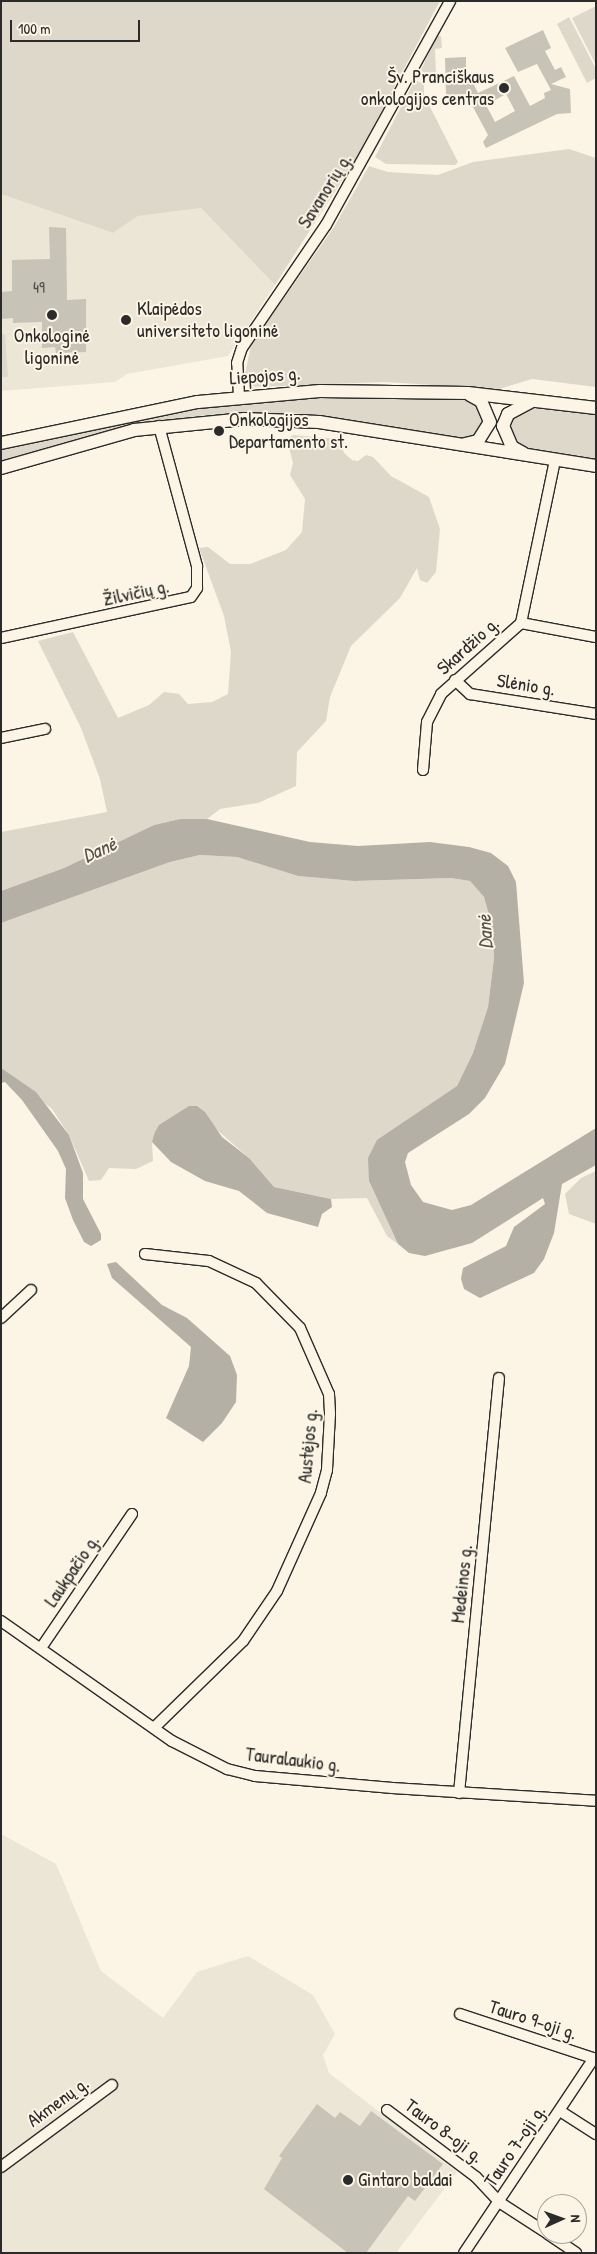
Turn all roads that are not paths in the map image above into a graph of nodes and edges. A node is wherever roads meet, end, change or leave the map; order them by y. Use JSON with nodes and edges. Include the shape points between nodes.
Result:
{"nodes":[{"id":1,"x":450,"y":1,"type":"edge"},
{"id":2,"x":468,"y":394,"type":"junction"},
{"id":3,"x":239,"y":396,"type":"junction"},
{"id":4,"x":536,"y":400,"type":"junction"},
{"id":5,"x":596,"y":408,"type":"edge"},
{"id":6,"x":159,"y":426,"type":"junction"},
{"id":7,"x":1,"y":443,"type":"edge"},
{"id":8,"x":462,"y":444,"type":"junction"},
{"id":9,"x":525,"y":455,"type":"junction"},
{"id":10,"x":33,"y":458,"type":"junction"},
{"id":11,"x":555,"y":460,"type":"junction"},
{"id":12,"x":596,"y":466,"type":"edge"},
{"id":13,"x":1,"y":468,"type":"edge"},
{"id":14,"x":1,"y":474,"type":"edge"},
{"id":15,"x":520,"y":623,"type":"junction"},
{"id":16,"x":596,"y":637,"type":"edge"},
{"id":17,"x":1,"y":638,"type":"edge"},
{"id":18,"x":455,"y":680,"type":"junction"},
{"id":19,"x":596,"y":714,"type":"edge"},
{"id":20,"x":45,"y":729,"type":"dead end"},
{"id":21,"x":1,"y":738,"type":"edge"},
{"id":22,"x":423,"y":770,"type":"dead end"},
{"id":23,"x":145,"y":1254,"type":"dead end"},
{"id":24,"x":31,"y":1290,"type":"dead end"},
{"id":25,"x":1,"y":1318,"type":"edge"},
{"id":26,"x":499,"y":1378,"type":"dead end"},
{"id":27,"x":132,"y":1514,"type":"dead end"},
{"id":28,"x":1,"y":1621,"type":"edge"},
{"id":29,"x":41,"y":1648,"type":"junction"},
{"id":30,"x":155,"y":1727,"type":"junction"},
{"id":31,"x":459,"y":1793,"type":"junction"},
{"id":32,"x":596,"y":1802,"type":"edge"},
{"id":33,"x":460,"y":2014,"type":"dead end"},
{"id":34,"x":595,"y":2059,"type":"edge"},
{"id":35,"x":112,"y":2085,"type":"dead end"},
{"id":36,"x":387,"y":2110,"type":"dead end"},
{"id":37,"x":560,"y":2111,"type":"junction"},
{"id":38,"x":596,"y":2134,"type":"edge"},
{"id":39,"x":1,"y":2167,"type":"edge"},
{"id":40,"x":499,"y":2202,"type":"junction"},
{"id":41,"x":537,"y":2227,"type":"edge"},
{"id":42,"x":562,"y":2244,"type":"edge"},
{"id":43,"x":464,"y":2253,"type":"edge"},
{"id":44,"x":576,"y":2253,"type":"edge"}],
"edges":[{"from":1,"to":3,"type":"street","name":"Savanorių g.","via":[[326,226],[242,348],[237,364]]},
{"from":2,"to":3,"type":"main road","name":"Liepojos g.","via":[[344,390]]},
{"from":2,"to":4,"type":"main road","name":"Liepojos g."},
{"from":2,"to":8,"type":"main road","via":[[481,401],[490,422],[478,441]]},
{"from":3,"to":7,"type":"main road","name":"Liepojos g.","via":[[162,408]]},
{"from":4,"to":5,"type":"main road","name":"Liepojos g."},
{"from":4,"to":9,"type":"main road","via":[[513,410],[504,426],[512,447]]},
{"from":6,"to":8,"type":"main road","via":[[281,419]]},
{"from":6,"to":10,"type":"main road","via":[[109,435]]},
{"from":6,"to":17,"type":"street","name":"Žilvičių g.","via":[[197,566],[197,588],[191,597]]},
{"from":8,"to":9,"type":"main road"},
{"from":9,"to":11,"type":"main road"},
{"from":10,"to":13,"type":"main road"},
{"from":10,"to":14,"type":"street"},
{"from":11,"to":12,"type":"main road"},
{"from":11,"to":15,"type":"street","name":"Skardžio g."},
{"from":15,"to":16,"type":"street"},
{"from":15,"to":18,"type":"street","name":"Skardžio g."},
{"from":18,"to":19,"type":"street","name":"Slėnio g.","via":[[470,694]]},
{"from":18,"to":22,"type":"street","name":"Skardžio g.","via":[[441,694],[427,722]]},
{"from":20,"to":21,"type":"street"},
{"from":23,"to":30,"type":"street","name":"Austėjos g.","via":[[209,1261],[256,1283],[300,1328],[329,1394],[330,1414],[327,1470],[321,1493],[277,1591],[243,1641]]},
{"from":24,"to":25,"type":"street"},
{"from":26,"to":31,"type":"street","name":"Medeinos g."},
{"from":27,"to":29,"type":"street","name":"Laukpačio g."},
{"from":28,"to":29,"type":"street","name":"Tauralaukio g."},
{"from":29,"to":30,"type":"street","name":"Tauralaukio g."},
{"from":30,"to":31,"type":"street","name":"Tauralaukio g.","via":[[201,1758],[255,1776]]},
{"from":31,"to":32,"type":"street","name":"Tauralaukio g."},
{"from":33,"to":34,"type":"street","name":"Tauro 9-oji g."},
{"from":34,"to":37,"type":"street","name":"Tauro 7-oji g."},
{"from":35,"to":39,"type":"street","name":"Akmenų g."},
{"from":36,"to":40,"type":"street","name":"Tauro 8-oji g.","via":[[476,2177]]},
{"from":37,"to":38,"type":"street"},
{"from":37,"to":40,"type":"street","name":"Tauro 7-oji g."},
{"from":40,"to":41,"type":"street","name":"Tauro 8-oji g."},
{"from":40,"to":43,"type":"street","name":"Tauro 7-oji g."},
{"from":42,"to":44,"type":"street","name":"Tauro 8-oji g."}]}
